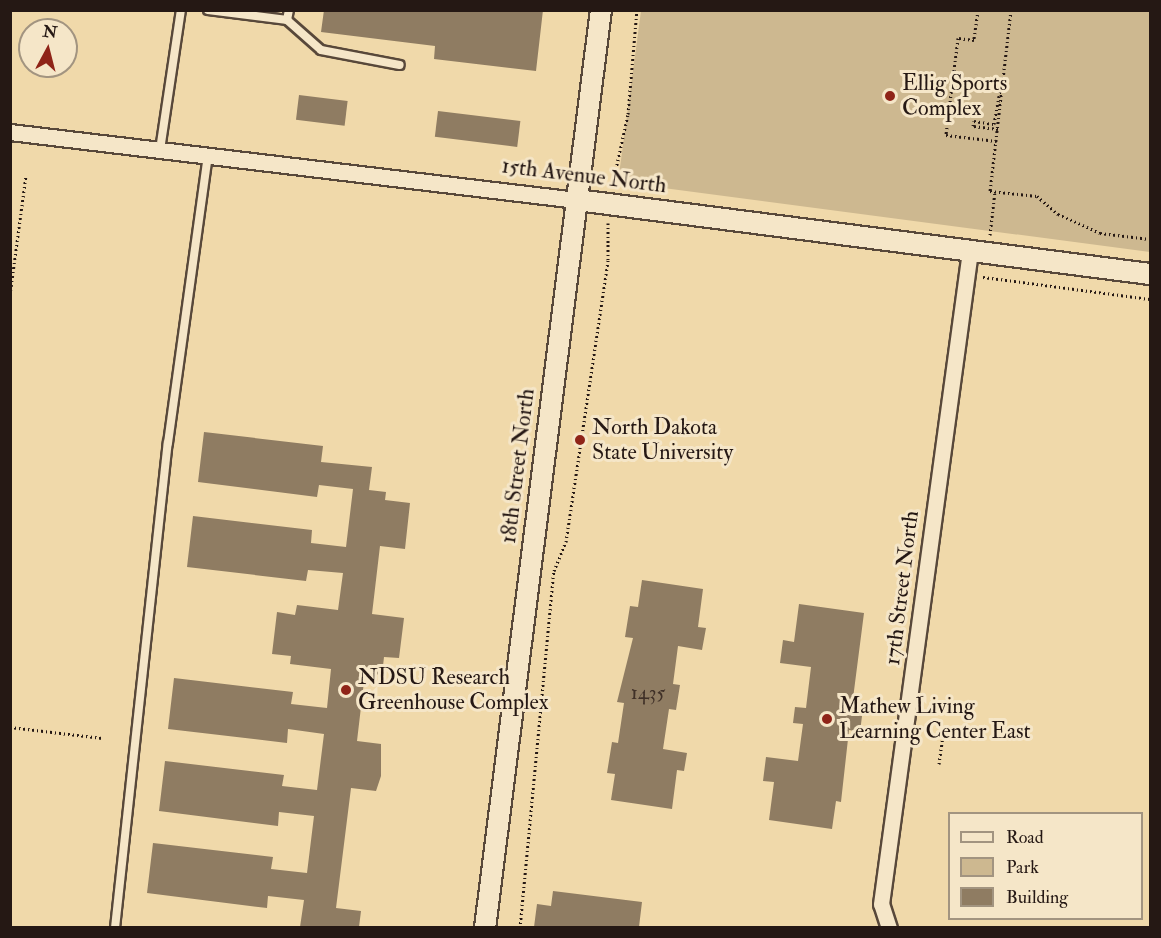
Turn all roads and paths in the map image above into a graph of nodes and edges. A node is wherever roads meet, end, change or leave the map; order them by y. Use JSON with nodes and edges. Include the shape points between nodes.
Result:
{"nodes":[{"id":1,"x":181,"y":10,"type":"edge"},
{"id":2,"x":208,"y":10,"type":"edge"},
{"id":3,"x":289,"y":10,"type":"edge"},
{"id":4,"x":601,"y":10,"type":"edge"},
{"id":5,"x":637,"y":10,"type":"edge"},
{"id":6,"x":978,"y":10,"type":"edge"},
{"id":7,"x":1011,"y":10,"type":"edge"},
{"id":8,"x":287,"y":20,"type":"junction"},
{"id":9,"x":400,"y":65,"type":"dead end"},
{"id":10,"x":1002,"y":79,"type":"junction"},
{"id":11,"x":998,"y":129,"type":"junction"},
{"id":12,"x":10,"y":132,"type":"edge"},
{"id":13,"x":997,"y":141,"type":"junction"},
{"id":14,"x":160,"y":150,"type":"junction"},
{"id":15,"x":208,"y":156,"type":"junction"},
{"id":16,"x":26,"y":175,"type":"dead end"},
{"id":17,"x":995,"y":191,"type":"junction"},
{"id":18,"x":577,"y":200,"type":"junction"},
{"id":19,"x":610,"y":204,"type":"junction"},
{"id":20,"x":1150,"y":239,"type":"edge"},
{"id":21,"x":989,"y":240,"type":"dead end"},
{"id":22,"x":970,"y":251,"type":"junction"},
{"id":23,"x":1150,"y":274,"type":"edge"},
{"id":24,"x":966,"y":275,"type":"junction"},
{"id":25,"x":10,"y":295,"type":"edge"},
{"id":26,"x":1150,"y":299,"type":"edge"},
{"id":27,"x":10,"y":727,"type":"edge"},
{"id":28,"x":944,"y":727,"type":"dead end"},
{"id":29,"x":102,"y":738,"type":"dead end"},
{"id":30,"x":939,"y":764,"type":"dead end"},
{"id":31,"x":115,"y":927,"type":"edge"},
{"id":32,"x":485,"y":927,"type":"edge"},
{"id":33,"x":520,"y":927,"type":"edge"},
{"id":34,"x":889,"y":927,"type":"edge"}],
"edges":[{"from":1,"to":14,"type":"lane"},
{"from":2,"to":8,"type":"lane"},
{"from":3,"to":8,"type":"lane"},
{"from":4,"to":18,"type":"street","name":"18th Street North"},
{"from":5,"to":19,"type":"path","via":[[628,114]]},
{"from":6,"to":13,"type":"path","via":[[974,40],[958,38],[946,135]]},
{"from":7,"to":10,"type":"path"},
{"from":8,"to":9,"type":"lane","via":[[321,50]]},
{"from":10,"to":11,"type":"path"},
{"from":10,"to":11,"type":"path","via":[[994,124],[974,121],[974,126]]},
{"from":11,"to":13,"type":"path"},
{"from":12,"to":14,"type":"street","name":"15th Avenue North"},
{"from":13,"to":17,"type":"path","via":[[990,191]]},
{"from":14,"to":15,"type":"street","name":"15th Avenue North"},
{"from":15,"to":18,"type":"street","name":"15th Avenue North"},
{"from":15,"to":31,"type":"lane","via":[[168,443]]},
{"from":16,"to":25,"type":"path"},
{"from":17,"to":20,"type":"path","via":[[1037,196],[1058,214],[1100,233]]},
{"from":17,"to":21,"type":"path"},
{"from":18,"to":19,"type":"street","name":"15th Avenue North"},
{"from":18,"to":32,"type":"street","name":"18th Street North"},
{"from":19,"to":22,"type":"street","name":"15th Avenue North"},
{"from":19,"to":33,"type":"path","via":[[608,260],[566,542],[554,571]]},
{"from":22,"to":23,"type":"street","name":"15th Avenue North"},
{"from":22,"to":24,"type":"street","name":"17th Street North"},
{"from":24,"to":26,"type":"path"},
{"from":24,"to":34,"type":"street","name":"17th Street North","via":[[881,904]]},
{"from":27,"to":29,"type":"path"},
{"from":28,"to":30,"type":"path"}]}
